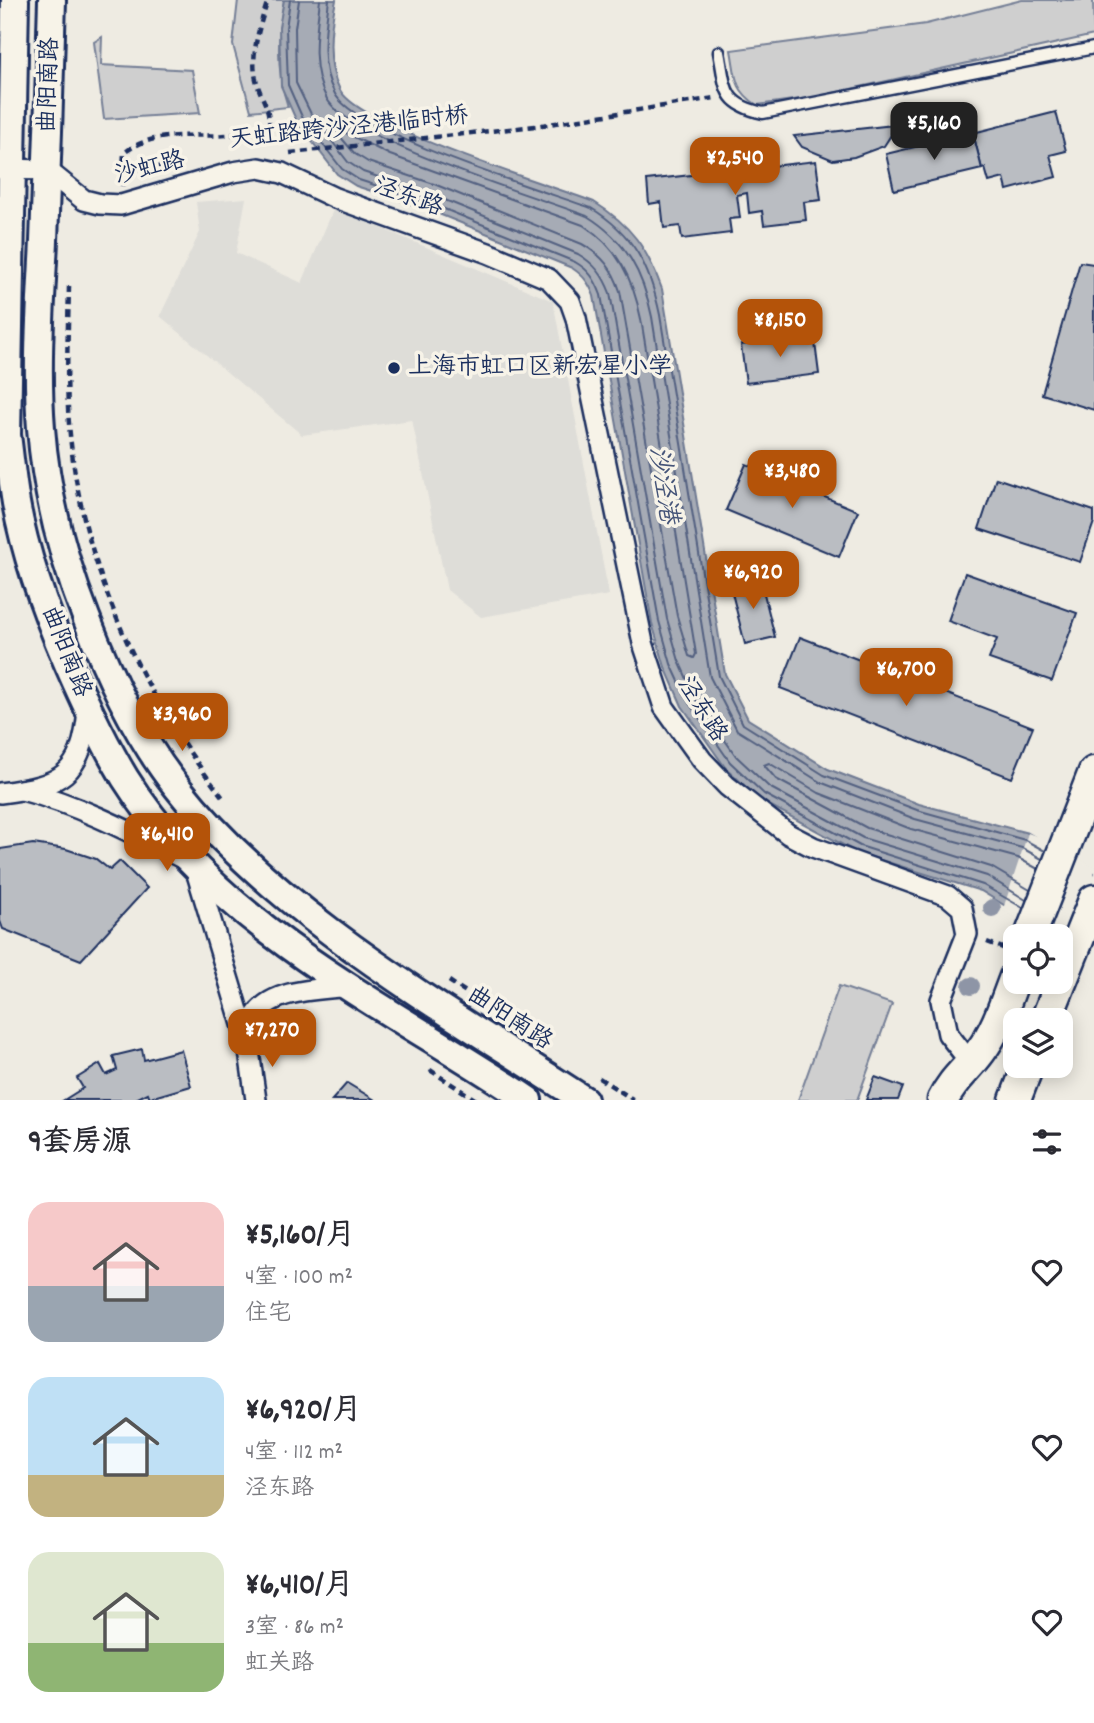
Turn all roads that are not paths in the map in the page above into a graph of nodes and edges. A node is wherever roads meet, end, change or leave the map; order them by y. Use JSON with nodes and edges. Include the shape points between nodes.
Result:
{"nodes":[{"id":1,"x":15,"y":0,"type":"edge"},
{"id":2,"x":52,"y":0,"type":"edge"},
{"id":3,"x":1094,"y":48,"type":"edge"},
{"id":4,"x":719,"y":52,"type":"dead end"},
{"id":5,"x":5,"y":169,"type":"edge"},
{"id":6,"x":47,"y":170,"type":"junction"},
{"id":7,"x":233,"y":172,"type":"joint"},
{"id":8,"x":88,"y":709,"type":"junction"},
{"id":9,"x":1094,"y":772,"type":"edge"},
{"id":10,"x":22,"y":790,"type":"junction"},
{"id":11,"x":0,"y":793,"type":"edge"},
{"id":12,"x":194,"y":864,"type":"junction"},
{"id":13,"x":1094,"y":900,"type":"edge"},
{"id":14,"x":1035,"y":924,"type":"edge"},
{"id":15,"x":349,"y":986,"type":"junction"},
{"id":16,"x":1009,"y":994,"type":"edge"},
{"id":17,"x":1051,"y":1008,"type":"edge"},
{"id":18,"x":248,"y":1044,"type":"junction"},
{"id":19,"x":970,"y":1062,"type":"junction"},
{"id":20,"x":1023,"y":1078,"type":"edge"},
{"id":21,"x":256,"y":1100,"type":"edge"},
{"id":22,"x":528,"y":1100,"type":"edge"},
{"id":23,"x":584,"y":1100,"type":"edge"},
{"id":24,"x":943,"y":1100,"type":"edge"},
{"id":25,"x":1015,"y":1100,"type":"edge"}],
"edges":[{"from":1,"to":5,"type":"main road","name":"曲阳南路"},
{"from":2,"to":6,"type":"main road","name":"曲阳南路"},
{"from":3,"to":4,"type":"lane","via":[[763,113],[741,108],[729,96]]},
{"from":5,"to":6,"type":"street"},
{"from":5,"to":8,"type":"main road","name":"曲阳南路","via":[[7,435],[16,504],[53,629]]},
{"from":6,"to":7,"type":"street","name":"沙虹路","via":[[84,200],[121,205]]},
{"from":6,"to":23,"type":"main road","name":"曲阳南路","via":[[41,428],[52,510],[96,643],[142,736],[176,786],[217,832],[303,909],[345,942]]},
{"from":7,"to":19,"type":"street","name":"泾东路","via":[[259,168],[282,173],[335,198],[501,258],[561,289],[576,318],[643,643],[664,707],[702,760],[788,834],[948,896],[962,908],[967,934],[942,1000],[948,1034]]},
{"from":8,"to":10,"type":"street","via":[[85,739],[76,761],[52,783]]},
{"from":8,"to":12,"type":"main road","name":"曲阳南路","via":[[125,777]]},
{"from":9,"to":14,"type":"main road"},
{"from":10,"to":11,"type":"street"},
{"from":10,"to":12,"type":"street","via":[[120,826]]},
{"from":12,"to":15,"type":"main road","name":"曲阳南路","via":[[270,932]]},
{"from":12,"to":18,"type":"street"},
{"from":13,"to":17,"type":"main road"},
{"from":15,"to":18,"type":"street","via":[[277,998],[254,1018]]},
{"from":15,"to":22,"type":"main road","name":"曲阳南路"},
{"from":16,"to":19,"type":"main road","via":[[995,1030]]},
{"from":18,"to":21,"type":"street"},
{"from":19,"to":24,"type":"main road"},
{"from":20,"to":25,"type":"main road"}]}
